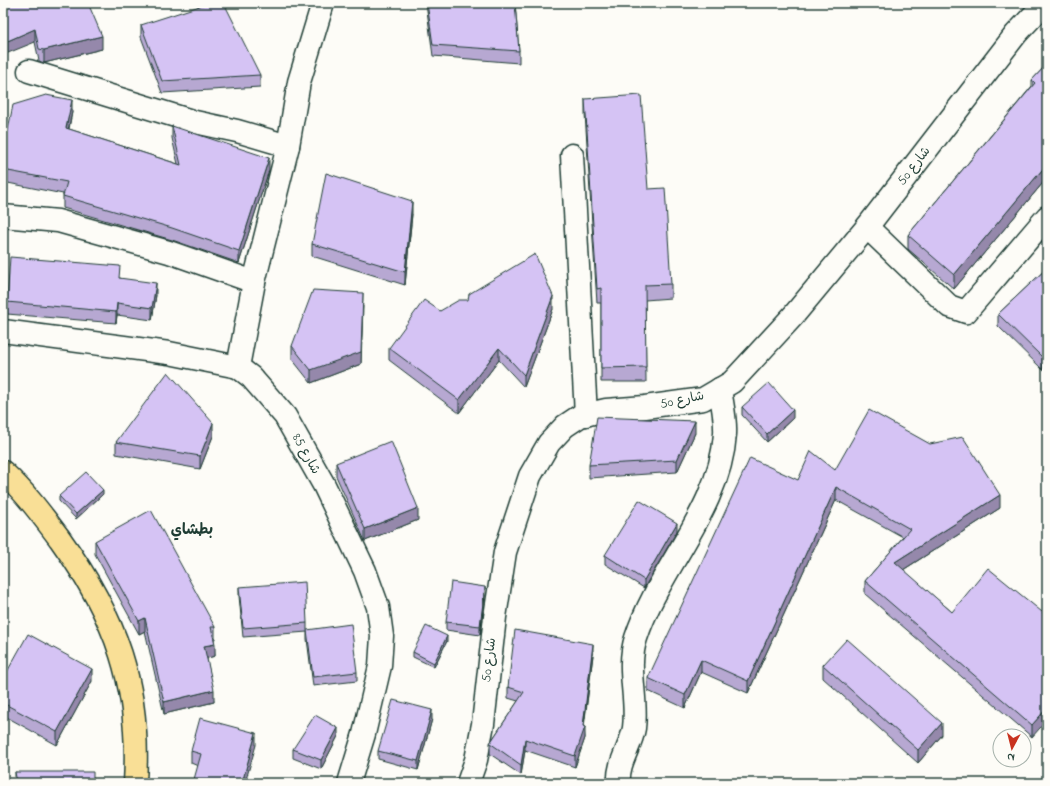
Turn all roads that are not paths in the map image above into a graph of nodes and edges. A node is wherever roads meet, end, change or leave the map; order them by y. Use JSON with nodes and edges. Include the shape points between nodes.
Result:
{"nodes":[{"id":1,"x":323,"y":3,"type":"edge"},
{"id":2,"x":1045,"y":3,"type":"edge"},
{"id":3,"x":30,"y":71,"type":"dead end"},
{"id":4,"x":288,"y":146,"type":"junction"},
{"id":5,"x":572,"y":155,"type":"dead end"},
{"id":6,"x":3,"y":216,"type":"edge"},
{"id":7,"x":1047,"y":217,"type":"edge"},
{"id":8,"x":867,"y":227,"type":"junction"},
{"id":9,"x":254,"y":282,"type":"junction"},
{"id":10,"x":3,"y":331,"type":"edge"},
{"id":11,"x":238,"y":367,"type":"junction"},
{"id":12,"x":720,"y":389,"type":"junction"},
{"id":13,"x":586,"y":415,"type":"junction"},
{"id":14,"x":3,"y":472,"type":"edge"},
{"id":15,"x":135,"y":783,"type":"edge"},
{"id":16,"x":349,"y":783,"type":"edge"},
{"id":17,"x":468,"y":783,"type":"edge"},
{"id":18,"x":619,"y":783,"type":"edge"}],
"edges":[{"from":1,"to":4,"type":"street","via":[[299,82]]},
{"from":2,"to":8,"type":"street","name":"شارع 50","via":[[1016,34]]},
{"from":3,"to":4,"type":"street","via":[[195,122]]},
{"from":4,"to":9,"type":"street"},
{"from":5,"to":13,"type":"street"},
{"from":6,"to":9,"type":"street","via":[[65,223],[169,252]]},
{"from":7,"to":8,"type":"street","via":[[966,312],[949,306]]},
{"from":8,"to":12,"type":"street","name":"شارع 50","via":[[754,359],[732,382]]},
{"from":9,"to":11,"type":"street"},
{"from":10,"to":11,"type":"street","name":"شارع 85","via":[[169,353]]},
{"from":11,"to":16,"type":"street","name":"شارع 85","via":[[285,416],[324,485],[365,571],[378,608],[382,636],[380,666]]},
{"from":12,"to":13,"type":"street","name":"شارع 50","via":[[703,399],[606,410]]},
{"from":12,"to":18,"type":"street","via":[[725,434],[720,465],[704,508],[659,585],[636,640],[631,677],[634,731],[622,761]]},
{"from":13,"to":17,"type":"street","name":"شارع 50","via":[[564,426],[541,455],[530,476],[505,552],[494,617],[483,724],[476,760]]},
{"from":14,"to":15,"type":"main road","via":[[40,511],[83,571],[114,634],[131,692]]}]}
